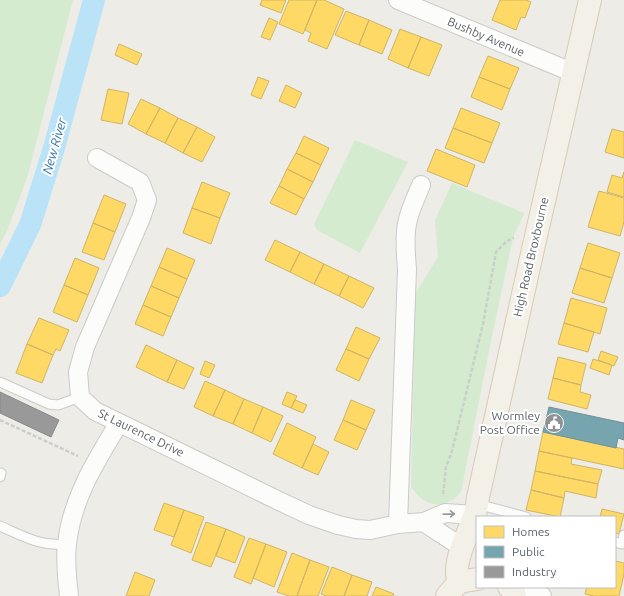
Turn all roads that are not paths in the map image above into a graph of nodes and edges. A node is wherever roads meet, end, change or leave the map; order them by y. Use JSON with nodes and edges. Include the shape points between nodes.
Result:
{"nodes":[{"id":1,"x":398,"y":0,"type":"edge"},
{"id":2,"x":590,"y":0,"type":"edge"},
{"id":3,"x":574,"y":73,"type":"junction"},
{"id":4,"x":97,"y":158,"type":"dead end"},
{"id":5,"x":421,"y":186,"type":"dead end"},
{"id":6,"x":0,"y":382,"type":"edge"},
{"id":7,"x":80,"y":397,"type":"junction"},
{"id":8,"x":119,"y":423,"type":"junction"},
{"id":9,"x":476,"y":513,"type":"edge"},
{"id":10,"x":514,"y":516,"type":"edge"},
{"id":11,"x":424,"y":522,"type":"junction"},
{"id":12,"x":398,"y":524,"type":"junction"},
{"id":13,"x":0,"y":526,"type":"edge"},
{"id":14,"x":624,"y":535,"type":"edge"},
{"id":15,"x":616,"y":542,"type":"edge"},
{"id":16,"x":67,"y":544,"type":"junction"},
{"id":17,"x":461,"y":547,"type":"junction"},
{"id":18,"x":461,"y":585,"type":"edge"},
{"id":19,"x":512,"y":591,"type":"edge"},
{"id":20,"x":69,"y":596,"type":"edge"},
{"id":21,"x":542,"y":596,"type":"edge"}],
"edges":[{"from":1,"to":3,"type":"street","name":"Bushby Avenue"},
{"from":2,"to":3,"type":"main road","name":"High Road Broxbourne"},
{"from":3,"to":9,"type":"main road","name":"High Road Broxbourne"},
{"from":4,"to":7,"type":"street","via":[[140,182],[147,200],[85,347],[78,372]]},
{"from":5,"to":12,"type":"street","via":[[406,225],[407,277]]},
{"from":6,"to":7,"type":"lane","via":[[49,404],[58,405]]},
{"from":7,"to":8,"type":"street","name":"St Laurence Drive","via":[[95,411]]},
{"from":8,"to":12,"type":"street","name":"St Laurence Drive","via":[[277,500],[338,526],[370,530]]},
{"from":8,"to":16,"type":"street","via":[[85,482],[77,502]]},
{"from":9,"to":10,"type":"lane"},
{"from":11,"to":9,"type":"street","name":"St Laurence Drive","one_way":true,"via":[[445,513]]},
{"from":9,"to":17,"type":"main road","name":"High Road Broxbourne"},
{"from":11,"to":12,"type":"street","name":"St Laurence Drive"},
{"from":11,"to":17,"type":"street"},
{"from":13,"to":16,"type":"lane","via":[[40,543]]},
{"from":14,"to":15,"type":"lane","via":[[622,544]]},
{"from":16,"to":20,"type":"street"},
{"from":17,"to":18,"type":"main road","name":"High Road Broxbourne","via":[[456,576]]},
{"from":19,"to":21,"type":"street"}]}
